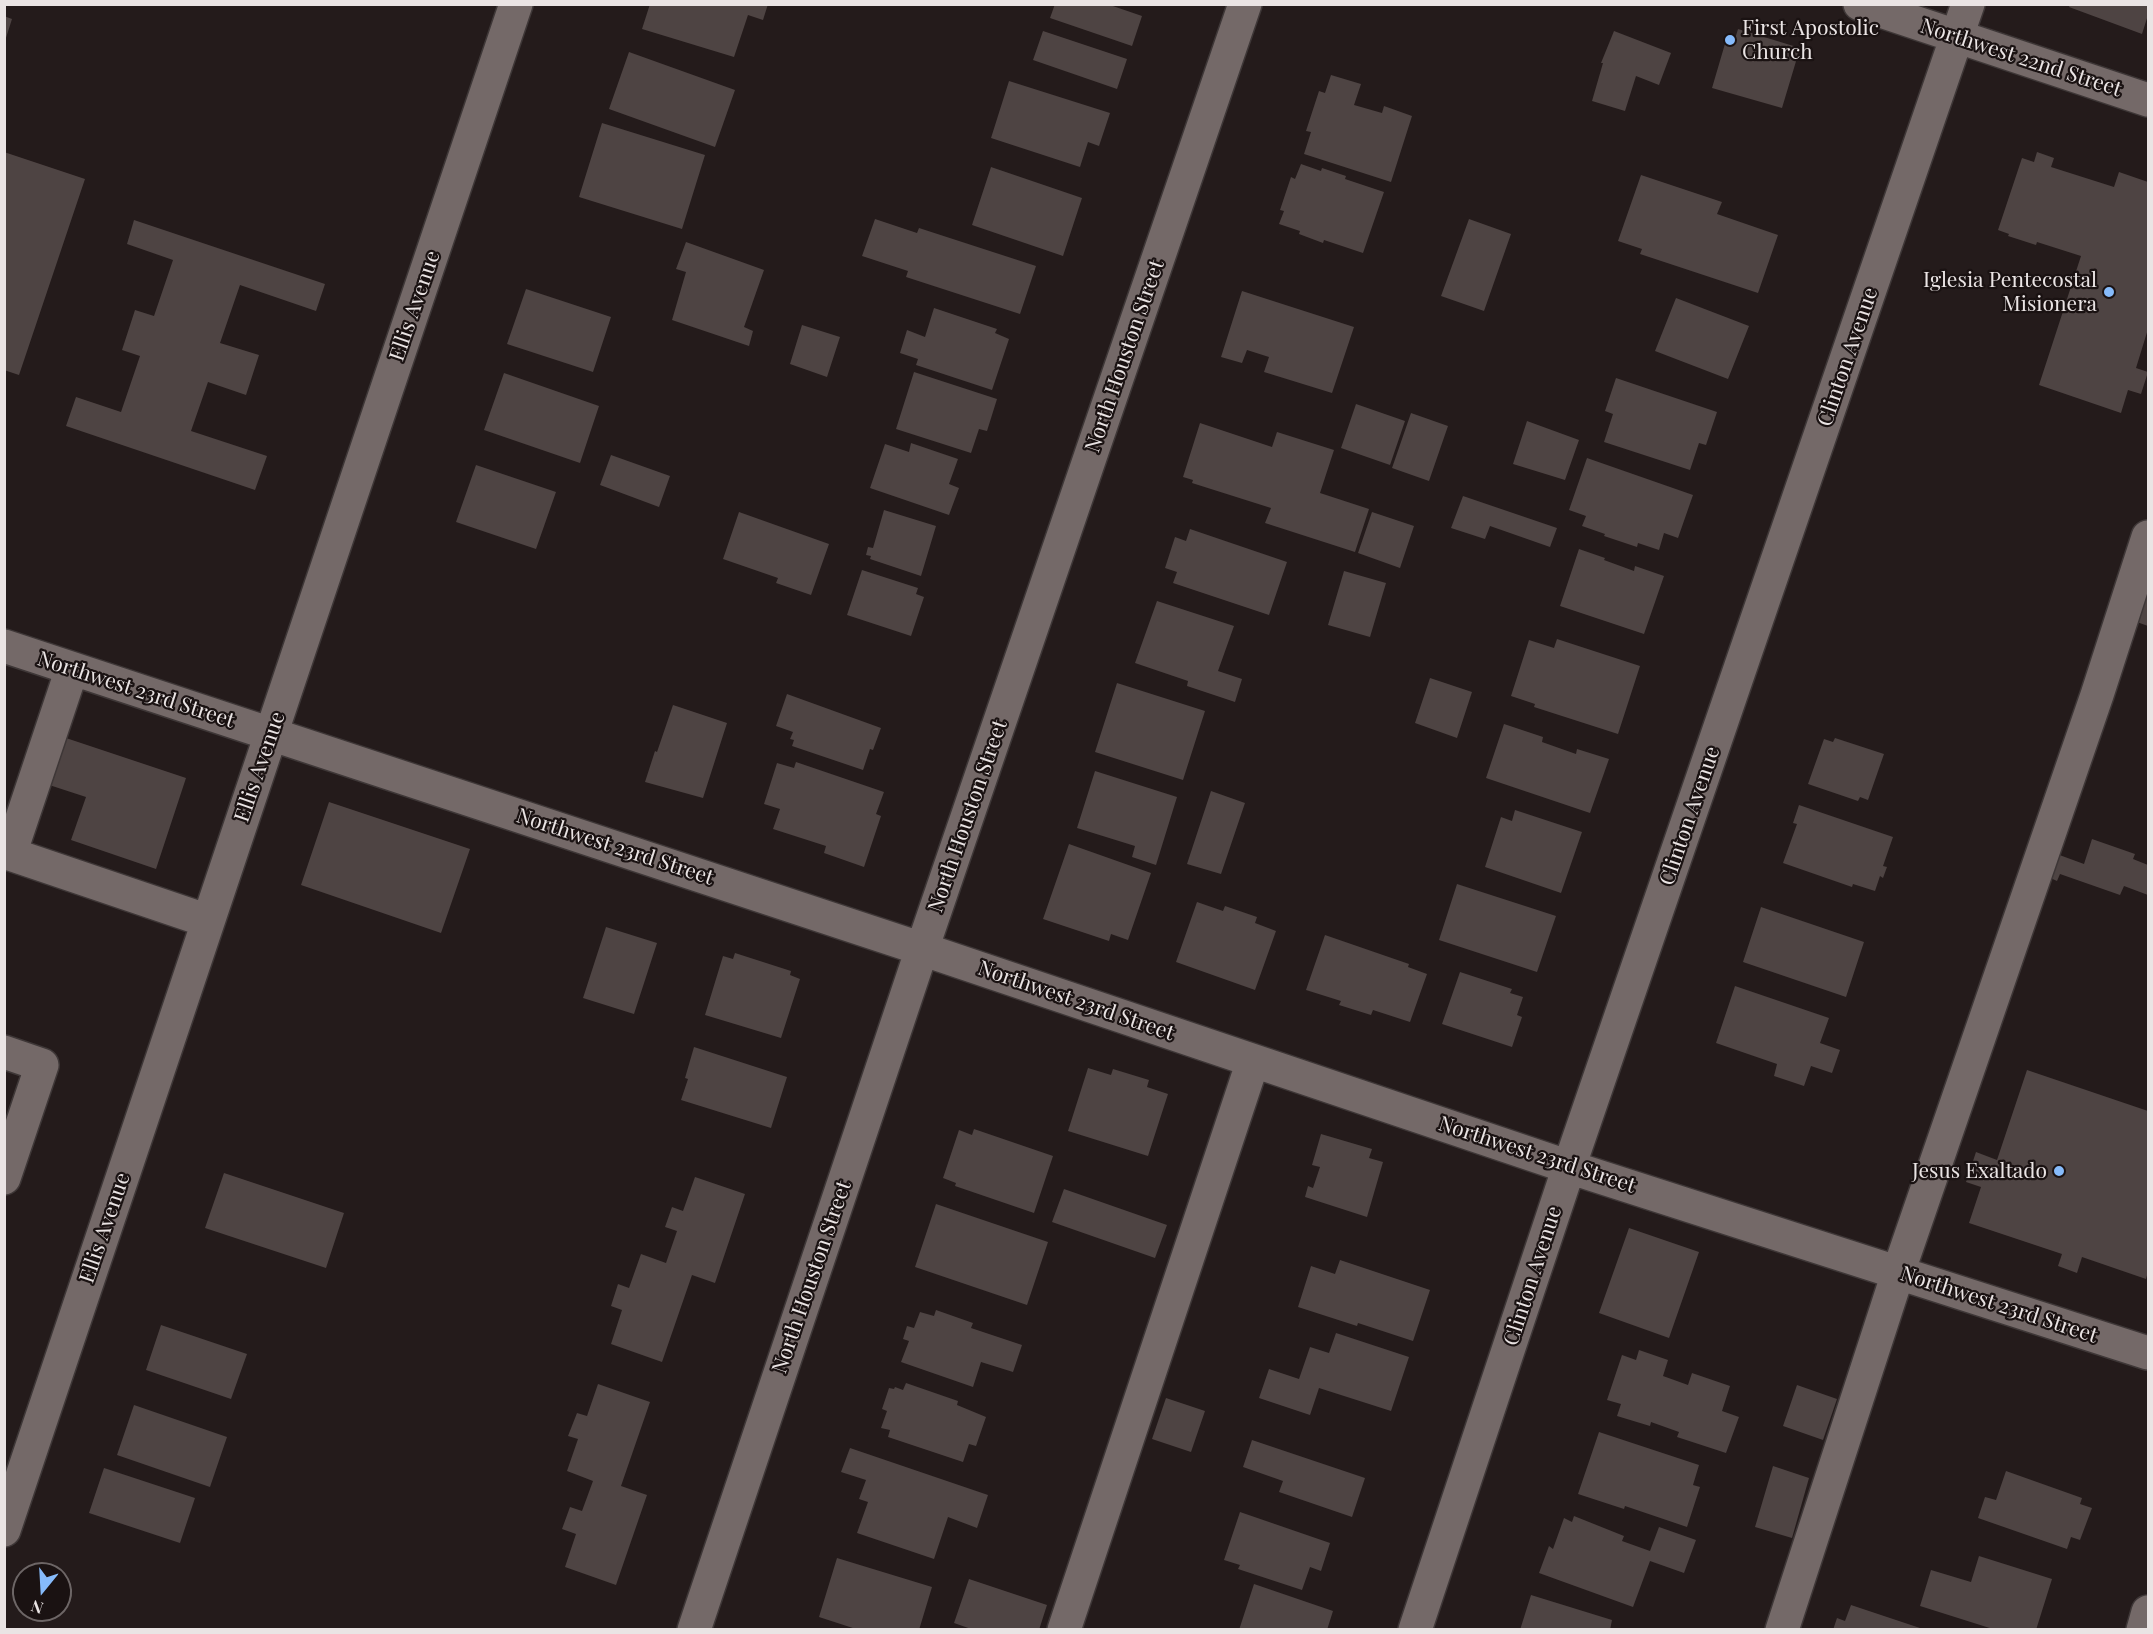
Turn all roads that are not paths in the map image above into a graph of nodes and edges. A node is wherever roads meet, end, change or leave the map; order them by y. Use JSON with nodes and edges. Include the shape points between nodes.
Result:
{"nodes":[{"id":1,"x":516,"y":4,"type":"edge"},
{"id":2,"x":1245,"y":4,"type":"edge"},
{"id":3,"x":1860,"y":4,"type":"edge"},
{"id":4,"x":1968,"y":4,"type":"edge"},
{"id":5,"x":1958,"y":37,"type":"junction"},
{"id":6,"x":2148,"y":100,"type":"edge"},
{"id":7,"x":2148,"y":537,"type":"edge"},
{"id":8,"x":4,"y":646,"type":"edge"},
{"id":9,"x":72,"y":669,"type":"junction"},
{"id":10,"x":271,"y":734,"type":"junction"},
{"id":11,"x":208,"y":921,"type":"junction"},
{"id":12,"x":922,"y":949,"type":"junction"},
{"id":13,"x":4,"y":1052,"type":"edge"},
{"id":14,"x":1253,"y":1061,"type":"junction"},
{"id":15,"x":1569,"y":1167,"type":"junction"},
{"id":16,"x":4,"y":1178,"type":"edge"},
{"id":17,"x":1898,"y":1273,"type":"junction"},
{"id":18,"x":2148,"y":1353,"type":"edge"},
{"id":19,"x":4,"y":1530,"type":"edge"},
{"id":20,"x":2148,"y":1612,"type":"edge"},
{"id":21,"x":694,"y":1629,"type":"edge"},
{"id":22,"x":1064,"y":1629,"type":"edge"},
{"id":23,"x":1415,"y":1629,"type":"edge"},
{"id":24,"x":1782,"y":1629,"type":"edge"},
{"id":25,"x":2143,"y":1629,"type":"edge"}],
"edges":[{"from":1,"to":10,"type":"street","name":"Ellis Avenue"},
{"from":2,"to":12,"type":"street","name":"North Houston Street"},
{"from":3,"to":5,"type":"street","name":"Northwest 22nd Street"},
{"from":4,"to":5,"type":"street","name":"Clinton Avenue"},
{"from":5,"to":6,"type":"street","name":"Northwest 22nd Street"},
{"from":5,"to":15,"type":"street","name":"Clinton Avenue"},
{"from":7,"to":17,"type":"street"},
{"from":8,"to":9,"type":"street","name":"Northwest 23rd Street"},
{"from":9,"to":10,"type":"street","name":"Northwest 23rd Street"},
{"from":9,"to":11,"type":"street","via":[[10,854]]},
{"from":10,"to":11,"type":"street","name":"Ellis Avenue"},
{"from":10,"to":12,"type":"street","name":"Northwest 23rd Street"},
{"from":11,"to":19,"type":"street","name":"Ellis Avenue"},
{"from":12,"to":14,"type":"street","name":"Northwest 23rd Street"},
{"from":12,"to":21,"type":"street","name":"North Houston Street"},
{"from":13,"to":16,"type":"street","via":[[42,1065]]},
{"from":14,"to":15,"type":"street","name":"Northwest 23rd Street"},
{"from":14,"to":22,"type":"street"},
{"from":15,"to":17,"type":"street","name":"Northwest 23rd Street"},
{"from":15,"to":23,"type":"street","name":"Clinton Avenue"},
{"from":17,"to":18,"type":"street","name":"Northwest 23rd Street"},
{"from":17,"to":24,"type":"street"},
{"from":20,"to":25,"type":"street"}]}
